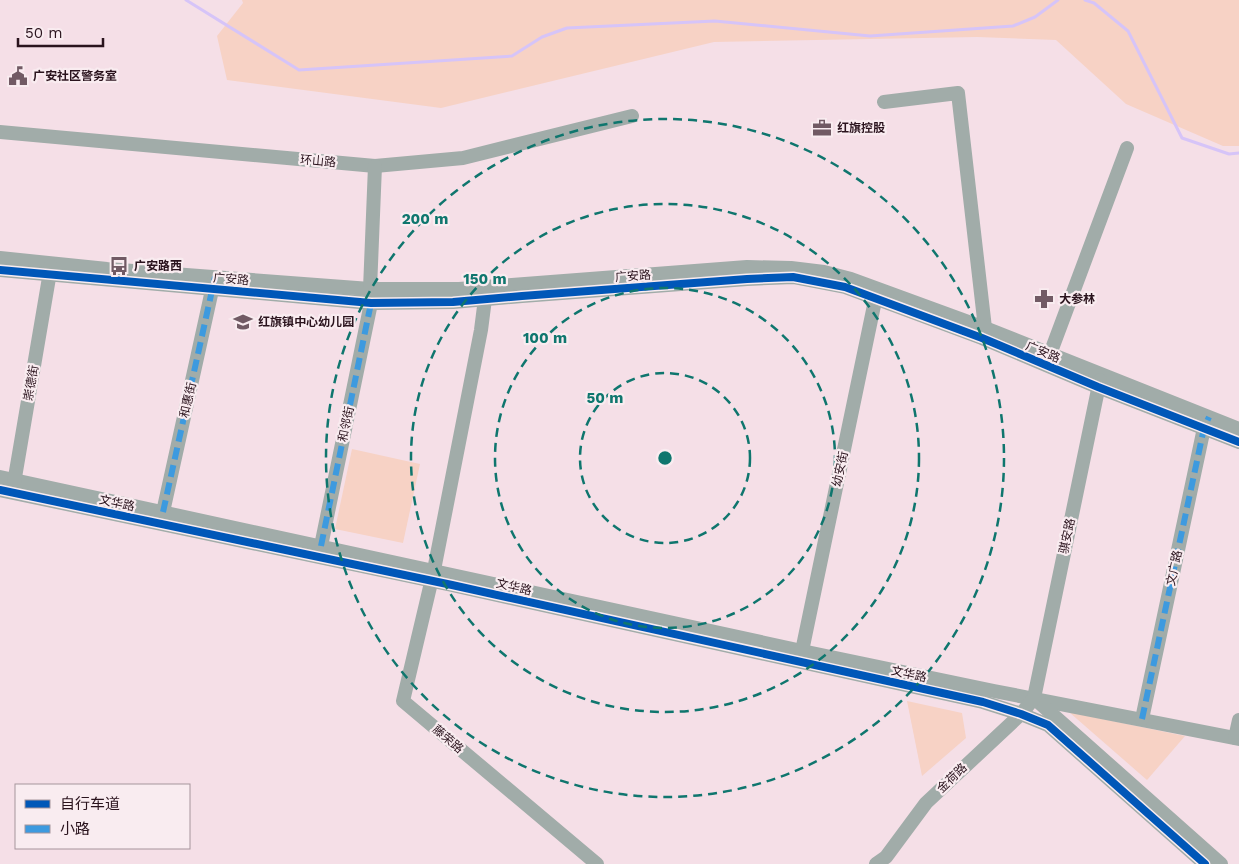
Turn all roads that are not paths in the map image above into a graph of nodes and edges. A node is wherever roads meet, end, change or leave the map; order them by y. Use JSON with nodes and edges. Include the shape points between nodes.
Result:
{"nodes":[{"id":1,"x":884,"y":102,"type":"dead end"},
{"id":2,"x":632,"y":116,"type":"dead end"},
{"id":3,"x":0,"y":132,"type":"edge"},
{"id":4,"x":1127,"y":148,"type":"dead end"},
{"id":5,"x":375,"y":166,"type":"junction"},
{"id":6,"x":0,"y":258,"type":"edge"},
{"id":7,"x":50,"y":269,"type":"junction"},
{"id":8,"x":0,"y":270,"type":"edge"},
{"id":9,"x":214,"y":283,"type":"junction"},
{"id":10,"x":486,"y":293,"type":"junction"},
{"id":11,"x":876,"y":293,"type":"junction"},
{"id":12,"x":370,"y":296,"type":"junction"},
{"id":13,"x":984,"y":333,"type":"junction"},
{"id":14,"x":1050,"y":354,"type":"junction"},
{"id":15,"x":1100,"y":380,"type":"junction"},
{"id":16,"x":1207,"y":423,"type":"junction"},
{"id":17,"x":1239,"y":429,"type":"edge"},
{"id":18,"x":1239,"y":442,"type":"edge"},
{"id":19,"x":0,"y":477,"type":"edge"},
{"id":20,"x":9,"y":487,"type":"edge"},
{"id":21,"x":163,"y":512,"type":"junction"},
{"id":22,"x":321,"y":546,"type":"junction"},
{"id":23,"x":432,"y":575,"type":"junction"},
{"id":24,"x":802,"y":651,"type":"junction"},
{"id":25,"x":786,"y":659,"type":"junction"},
{"id":26,"x":1034,"y":698,"type":"junction"},
{"id":27,"x":1021,"y":714,"type":"junction"},
{"id":28,"x":1142,"y":719,"type":"junction"},
{"id":29,"x":1239,"y":720,"type":"edge"},
{"id":30,"x":1237,"y":738,"type":"edge"},
{"id":31,"x":596,"y":864,"type":"edge"},
{"id":32,"x":876,"y":864,"type":"edge"},
{"id":33,"x":1205,"y":864,"type":"edge"},
{"id":34,"x":1222,"y":864,"type":"edge"}],
"edges":[{"from":1,"to":13,"type":"street","via":[[958,94]]},
{"from":2,"to":5,"type":"street","name":"环山路","via":[[463,158]]},
{"from":3,"to":5,"type":"street","name":"环山路"},
{"from":4,"to":14,"type":"street"},
{"from":5,"to":12,"type":"street","name":"和邻街"},
{"from":6,"to":7,"type":"street","name":"广安路"},
{"from":7,"to":8,"type":"street","name":"广安路"},
{"from":7,"to":9,"type":"street","name":"广安路"},
{"from":7,"to":20,"type":"street","name":"崇德街"},
{"from":9,"to":12,"type":"street","name":"广安路"},
{"from":9,"to":21,"type":"street","name":"和惠街"},
{"from":10,"to":11,"type":"street","name":"广安路","via":[[747,267],[824,272]]},
{"from":10,"to":12,"type":"street","name":"广安路"},
{"from":10,"to":23,"type":"street"},
{"from":11,"to":13,"type":"street","name":"广安路"},
{"from":11,"to":24,"type":"street","name":"幼安街"},
{"from":12,"to":22,"type":"street","name":"和邻街"},
{"from":13,"to":14,"type":"street","name":"广安路"},
{"from":13,"to":15,"type":"street","name":"广安路"},
{"from":14,"to":15,"type":"street","name":"广安路"},
{"from":15,"to":16,"type":"street","name":"广安路"},
{"from":15,"to":26,"type":"street","name":"骐安路"},
{"from":16,"to":17,"type":"street","name":"广安路"},
{"from":16,"to":18,"type":"street","name":"广安路"},
{"from":16,"to":28,"type":"street","name":"文广路"},
{"from":19,"to":20,"type":"street","name":"文华路"},
{"from":20,"to":21,"type":"street","name":"文华路"},
{"from":20,"to":23,"type":"street","name":"文华路"},
{"from":21,"to":22,"type":"street","name":"文华路"},
{"from":22,"to":23,"type":"street","name":"文华路"},
{"from":23,"to":24,"type":"street","name":"文华路"},
{"from":23,"to":25,"type":"street","name":"文华路"},
{"from":23,"to":31,"type":"street","name":"藤荣路","via":[[403,702]]},
{"from":24,"to":25,"type":"street"},
{"from":24,"to":26,"type":"street","name":"文华路"},
{"from":25,"to":27,"type":"street","name":"文华路","via":[[983,702]]},
{"from":26,"to":27,"type":"street","name":"金荷路"},
{"from":26,"to":28,"type":"street"},
{"from":26,"to":34,"type":"street","name":"文华路"},
{"from":27,"to":32,"type":"street","name":"金荷路","via":[[926,802],[886,857]]},
{"from":27,"to":33,"type":"street","name":"文华路","via":[[1048,725]]},
{"from":28,"to":30,"type":"street"},
{"from":29,"to":30,"type":"street"}]}
